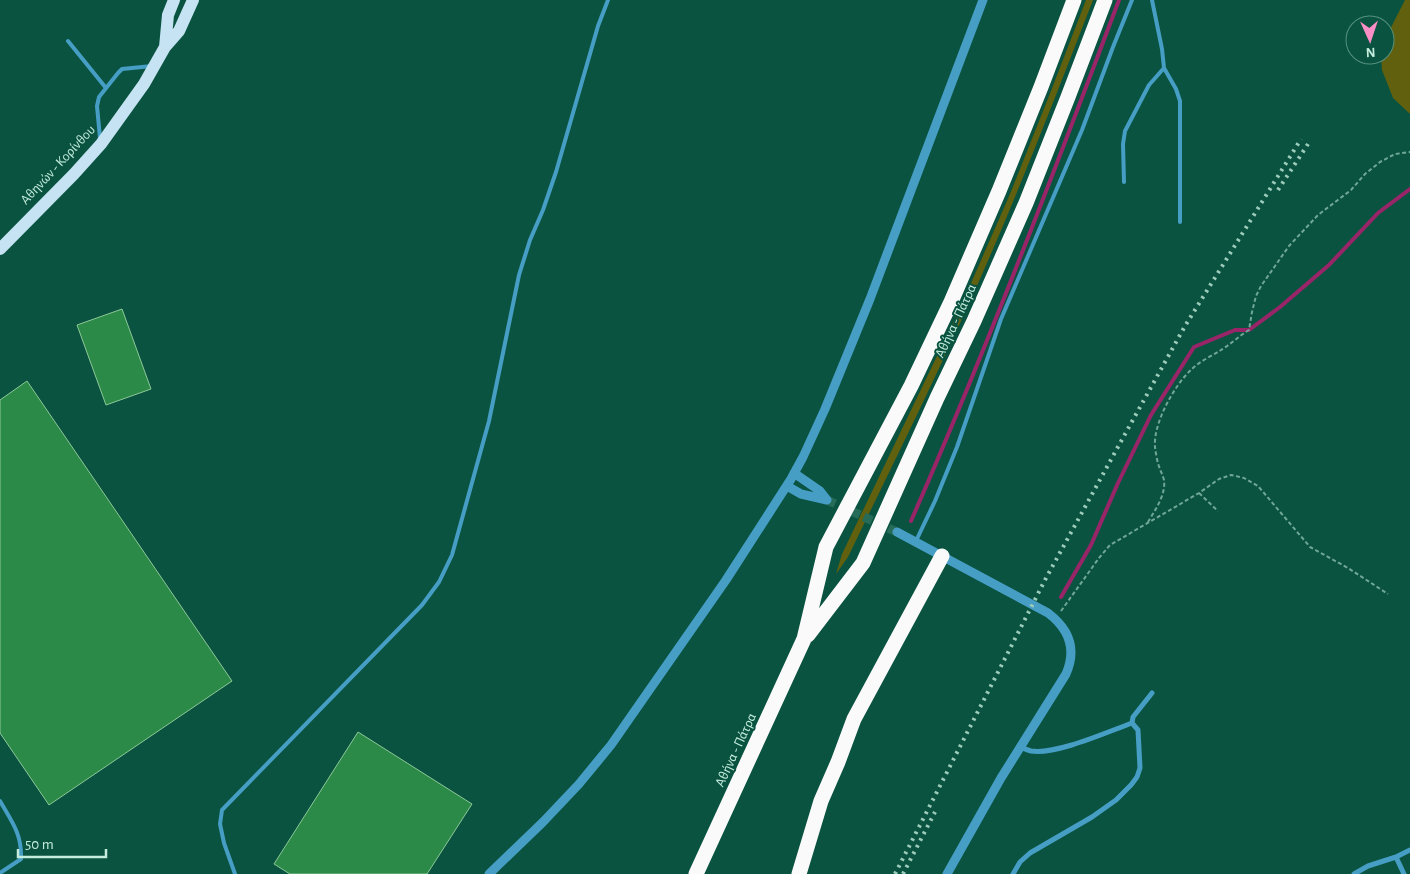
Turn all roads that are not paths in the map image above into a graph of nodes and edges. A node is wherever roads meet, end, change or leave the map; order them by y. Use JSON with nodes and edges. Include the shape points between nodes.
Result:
{"nodes":[{"id":1,"x":174,"y":0,"type":"edge"},
{"id":2,"x":193,"y":0,"type":"edge"},
{"id":3,"x":608,"y":0,"type":"edge"},
{"id":4,"x":983,"y":0,"type":"edge"},
{"id":5,"x":1074,"y":0,"type":"edge"},
{"id":6,"x":1105,"y":0,"type":"edge"},
{"id":7,"x":1132,"y":0,"type":"edge"},
{"id":8,"x":1152,"y":0,"type":"edge"},
{"id":9,"x":68,"y":41,"type":"dead end"},
{"id":10,"x":165,"y":46,"type":"junction"},
{"id":11,"x":154,"y":66,"type":"junction"},
{"id":12,"x":1164,"y":68,"type":"junction"},
{"id":13,"x":106,"y":88,"type":"junction"},
{"id":14,"x":101,"y":144,"type":"junction"},
{"id":15,"x":1124,"y":182,"type":"dead end"},
{"id":16,"x":1180,"y":222,"type":"dead end"},
{"id":17,"x":0,"y":249,"type":"edge"},
{"id":18,"x":794,"y":473,"type":"junction"},
{"id":19,"x":787,"y":486,"type":"junction"},
{"id":20,"x":898,"y":532,"type":"tunnel mouth"},
{"id":21,"x":916,"y":542,"type":"junction"},
{"id":22,"x":942,"y":556,"type":"junction"},
{"id":23,"x":804,"y":639,"type":"junction"},
{"id":24,"x":1152,"y":693,"type":"dead end"},
{"id":25,"x":1132,"y":723,"type":"junction"},
{"id":26,"x":1019,"y":747,"type":"junction"},
{"id":27,"x":0,"y":801,"type":"edge"},
{"id":28,"x":1410,"y":850,"type":"edge"},
{"id":29,"x":1396,"y":857,"type":"junction"},
{"id":30,"x":0,"y":873,"type":"edge"},
{"id":31,"x":235,"y":874,"type":"edge"},
{"id":32,"x":489,"y":874,"type":"edge"},
{"id":33,"x":696,"y":874,"type":"edge"},
{"id":34,"x":799,"y":874,"type":"edge"},
{"id":35,"x":947,"y":874,"type":"edge"},
{"id":36,"x":1013,"y":874,"type":"edge"},
{"id":37,"x":1354,"y":874,"type":"edge"},
{"id":38,"x":1404,"y":874,"type":"edge"}],
"edges":[{"from":1,"to":10,"type":"main road","name":"Αθηνών - Κορίνθου","via":[[168,15]]},
{"from":2,"to":10,"type":"main road","name":"Αθηνών - Κορίνθου","via":[[179,31]]},
{"from":3,"to":31,"type":"lane","via":[[556,172],[519,275],[489,421],[452,555],[439,582],[422,605],[222,810],[220,824]]},
{"from":4,"to":18,"type":"street","via":[[870,299],[825,409]]},
{"from":5,"to":23,"type":"highway","name":"Αθήνα - Πάτρα","via":[[999,191],[951,302],[826,547]]},
{"from":6,"to":23,"type":"highway","name":"Αθήνα - Πάτρα","via":[[1022,211],[863,563]]},
{"from":7,"to":21,"type":"lane","via":[[1082,130],[1001,319],[957,447]]},
{"from":8,"to":12,"type":"lane"},
{"from":9,"to":13,"type":"lane"},
{"from":10,"to":11,"type":"main road","name":"Αθηνών - Κορίνθου"},
{"from":11,"to":13,"type":"lane","via":[[122,69]]},
{"from":11,"to":14,"type":"main road","name":"Αθηνών - Κορίνθου"},
{"from":12,"to":15,"type":"lane","via":[[1149,85],[1125,131]]},
{"from":12,"to":16,"type":"lane","via":[[1180,101]]},
{"from":13,"to":14,"type":"lane","via":[[97,103]]},
{"from":14,"to":17,"type":"main road","name":"Αθηνών - Κορίνθου"},
{"from":18,"to":19,"type":"street"},
{"from":18,"to":19,"type":"street","via":[[820,491],[827,500],[801,494]]},
{"from":19,"to":32,"type":"street","via":[[611,745],[543,822]]},
{"from":20,"to":21,"type":"street"},
{"from":21,"to":22,"type":"street"},
{"from":22,"to":26,"type":"street","via":[[1048,613],[1066,632],[1071,650],[1069,667]]},
{"from":22,"to":34,"type":"highway","via":[[854,719],[821,801]]},
{"from":23,"to":33,"type":"highway","name":"Αθήνα - Πάτρα"},
{"from":24,"to":25,"type":"street"},
{"from":25,"to":26,"type":"street","via":[[1053,750],[1032,751]]},
{"from":25,"to":36,"type":"street","via":[[1138,730],[1138,777],[1116,800],[1092,817],[1030,853]]},
{"from":26,"to":35,"type":"street"},
{"from":27,"to":30,"type":"lane","via":[[19,835],[21,859]]},
{"from":28,"to":29,"type":"street"},
{"from":29,"to":37,"type":"street"},
{"from":29,"to":38,"type":"street"}]}
